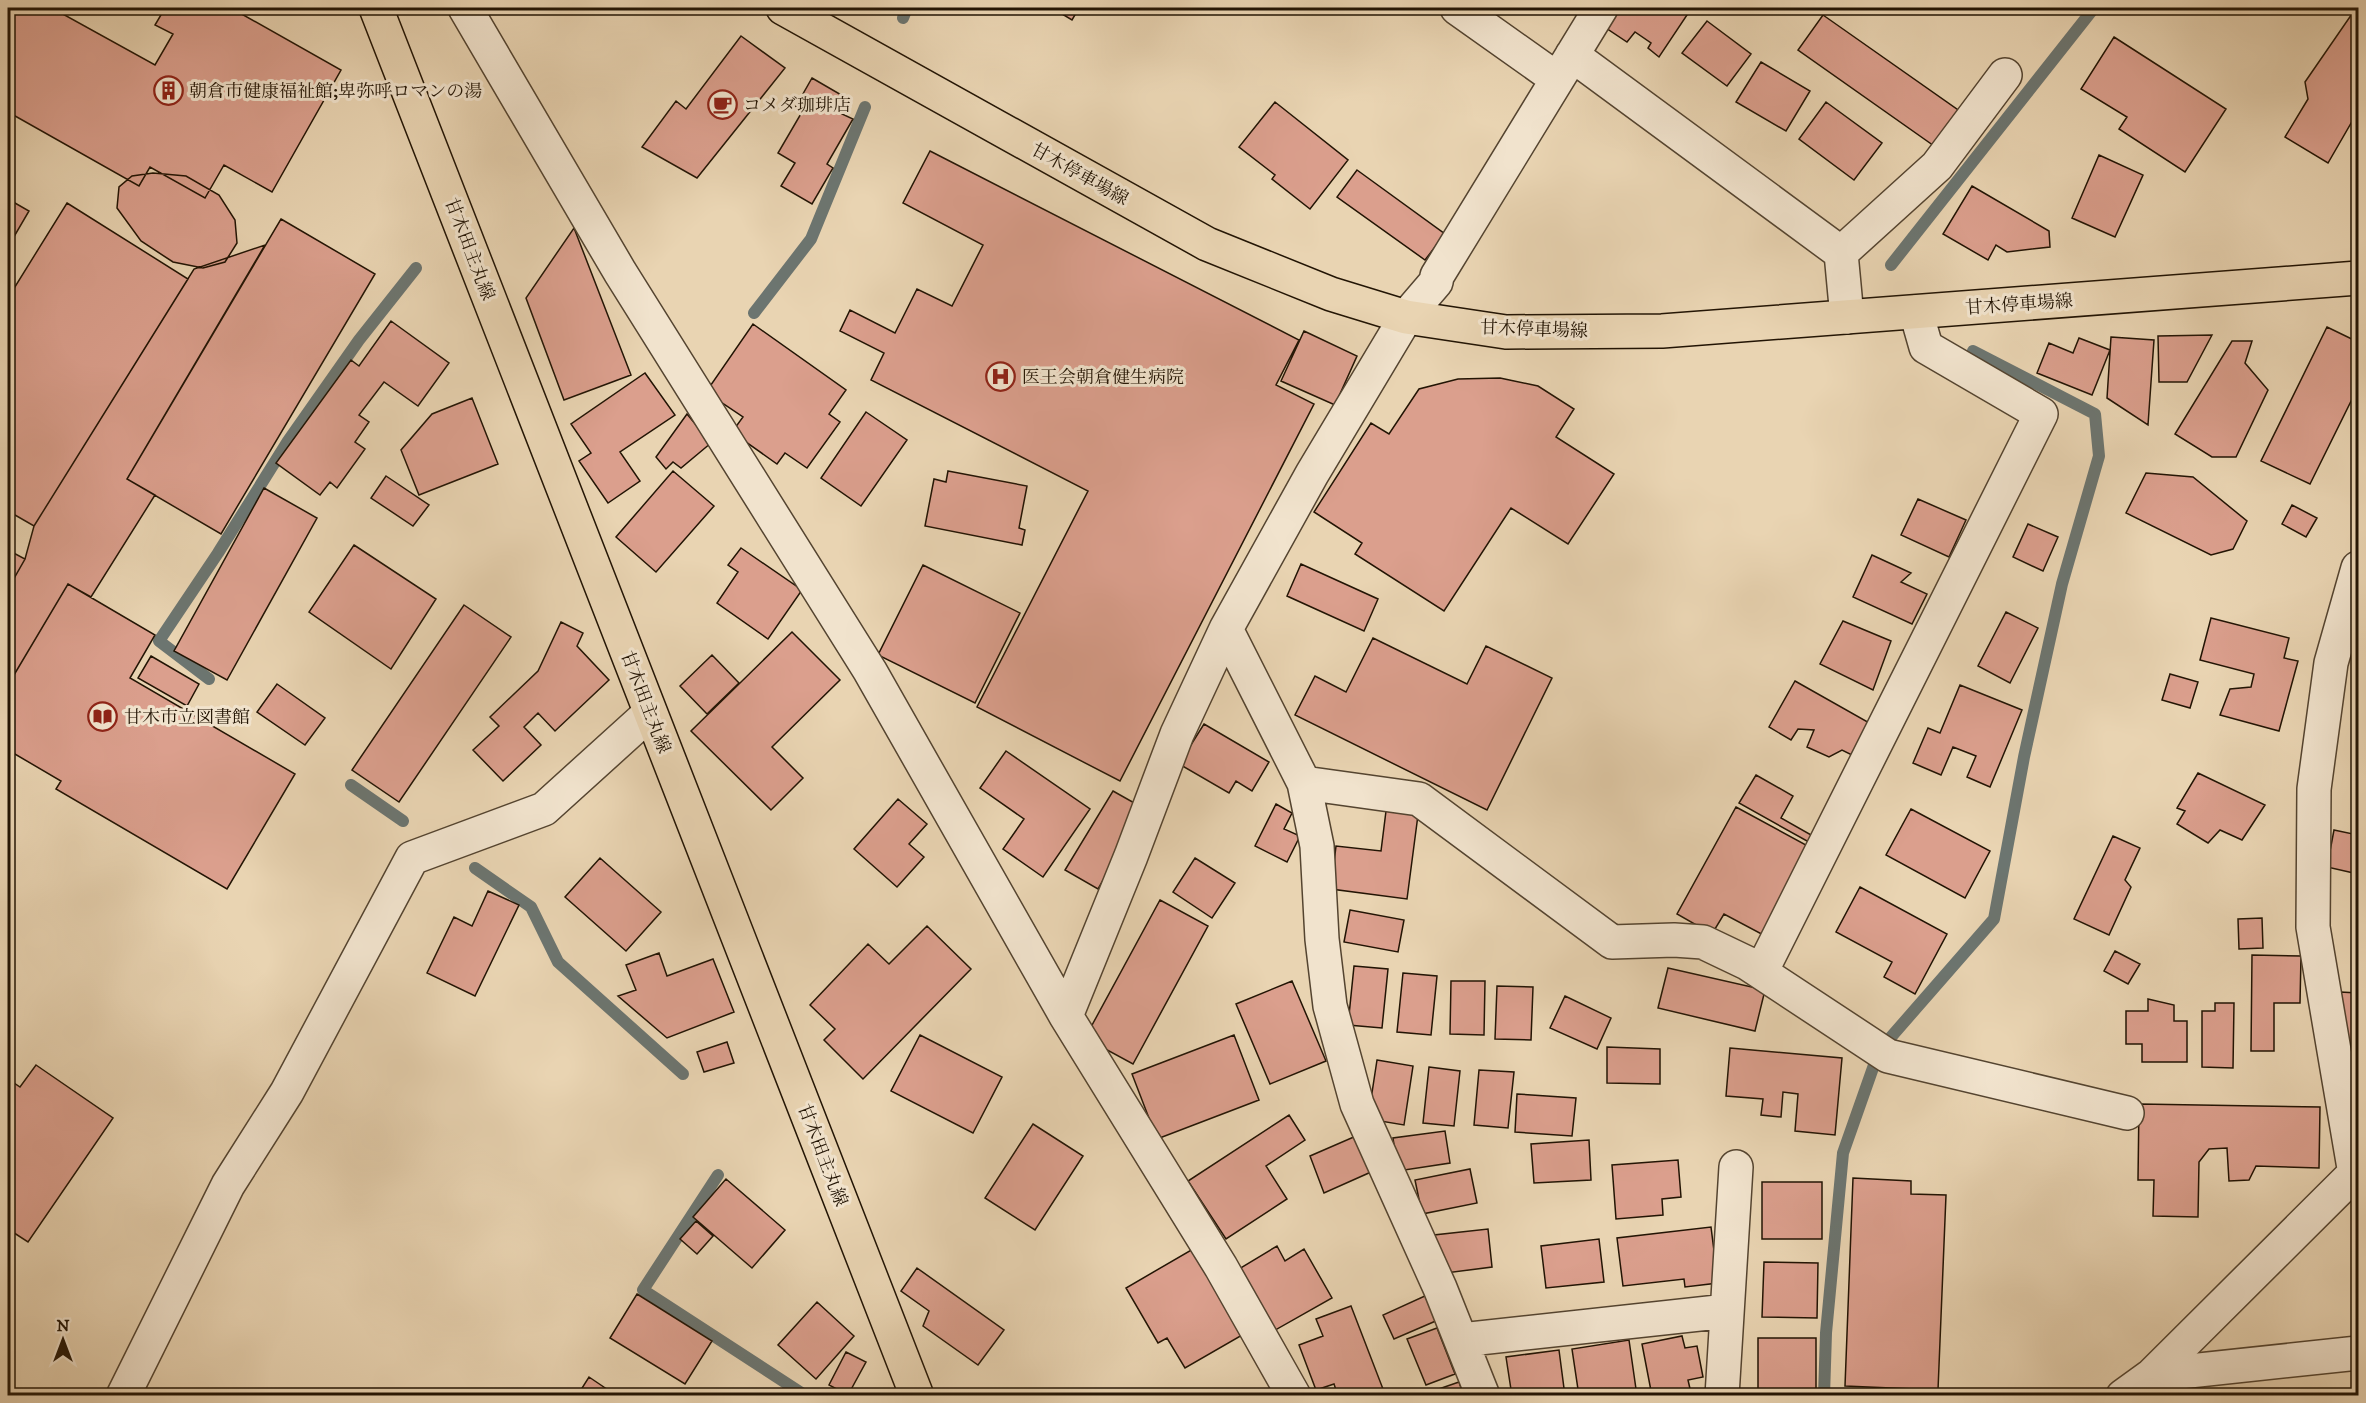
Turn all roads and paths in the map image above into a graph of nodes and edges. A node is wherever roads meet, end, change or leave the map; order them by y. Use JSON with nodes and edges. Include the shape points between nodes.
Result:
{"nodes":[{"id":1,"x":376,"y":8,"type":"edge"},
{"id":2,"x":465,"y":8,"type":"edge"},
{"id":3,"x":783,"y":8,"type":"edge"},
{"id":4,"x":1457,"y":8,"type":"edge"},
{"id":5,"x":1601,"y":8,"type":"edge"},
{"id":6,"x":1564,"y":67,"type":"junction"},
{"id":7,"x":2005,"y":75,"type":"dead end"},
{"id":8,"x":1841,"y":253,"type":"junction"},
{"id":9,"x":2358,"y":278,"type":"edge"},
{"id":10,"x":1916,"y":312,"type":"junction"},
{"id":11,"x":1406,"y":317,"type":"junction"},
{"id":12,"x":1847,"y":317,"type":"junction"},
{"id":13,"x":2358,"y":568,"type":"edge"},
{"id":14,"x":1226,"y":629,"type":"junction"},
{"id":15,"x":650,"y":713,"type":"junction"},
{"id":16,"x":1304,"y":783,"type":"junction"},
{"id":17,"x":1761,"y":972,"type":"junction"},
{"id":18,"x":1066,"y":1016,"type":"junction"},
{"id":19,"x":2127,"y":1113,"type":"dead end"},
{"id":20,"x":1736,"y":1167,"type":"dead end"},
{"id":21,"x":2357,"y":1172,"type":"edge"},
{"id":22,"x":1727,"y":1311,"type":"junction"},
{"id":23,"x":1461,"y":1340,"type":"junction"},
{"id":24,"x":2358,"y":1353,"type":"edge"},
{"id":25,"x":2152,"y":1375,"type":"junction"},
{"id":26,"x":123,"y":1395,"type":"edge"},
{"id":27,"x":917,"y":1395,"type":"edge"},
{"id":28,"x":1294,"y":1395,"type":"edge"},
{"id":29,"x":1483,"y":1395,"type":"edge"},
{"id":30,"x":1722,"y":1395,"type":"edge"},
{"id":31,"x":2123,"y":1395,"type":"edge"}],
"edges":[{"from":1,"to":15,"type":"main road","name":"甘木田主丸線"},
{"from":2,"to":18,"type":"street","via":[[620,272],[870,671]]},
{"from":3,"to":11,"type":"main road","name":"甘木停車場線","via":[[1207,244],[1331,294]]},
{"from":4,"to":6,"type":"street"},
{"from":5,"to":6,"type":"street"},
{"from":6,"to":8,"type":"street"},
{"from":6,"to":11,"type":"street","via":[[1436,282]]},
{"from":7,"to":8,"type":"street","via":[[1937,166]]},
{"from":8,"to":12,"type":"street"},
{"from":9,"to":10,"type":"main road","name":"甘木停車場線"},
{"from":10,"to":12,"type":"main road","name":"甘木停車場線"},
{"from":10,"to":17,"type":"street","via":[[1926,347],[2041,414]]},
{"from":11,"to":12,"type":"main road","name":"甘木停車場線","via":[[1506,332],[1662,331]]},
{"from":11,"to":14,"type":"street"},
{"from":13,"to":21,"type":"street","via":[[2329,674],[2314,789],[2313,916]]},
{"from":14,"to":16,"type":"street"},
{"from":14,"to":18,"type":"street","via":[[1177,734]]},
{"from":15,"to":26,"type":"street","via":[[544,809],[412,858],[286,1092],[228,1185]]},
{"from":15,"to":27,"type":"main road","name":"甘木田主丸線"},
{"from":16,"to":17,"type":"street","via":[[1419,799],[1612,942],[1704,942]]},
{"from":16,"to":23,"type":"street","via":[[1317,846],[1330,1006],[1357,1104]]},
{"from":17,"to":19,"type":"street","via":[[1881,1052]]},
{"from":18,"to":28,"type":"street","via":[[1221,1267]]},
{"from":20,"to":22,"type":"street"},
{"from":21,"to":25,"type":"street"},
{"from":22,"to":23,"type":"street"},
{"from":22,"to":30,"type":"street"},
{"from":23,"to":29,"type":"street"},
{"from":24,"to":25,"type":"street"},
{"from":25,"to":31,"type":"street"}]}
